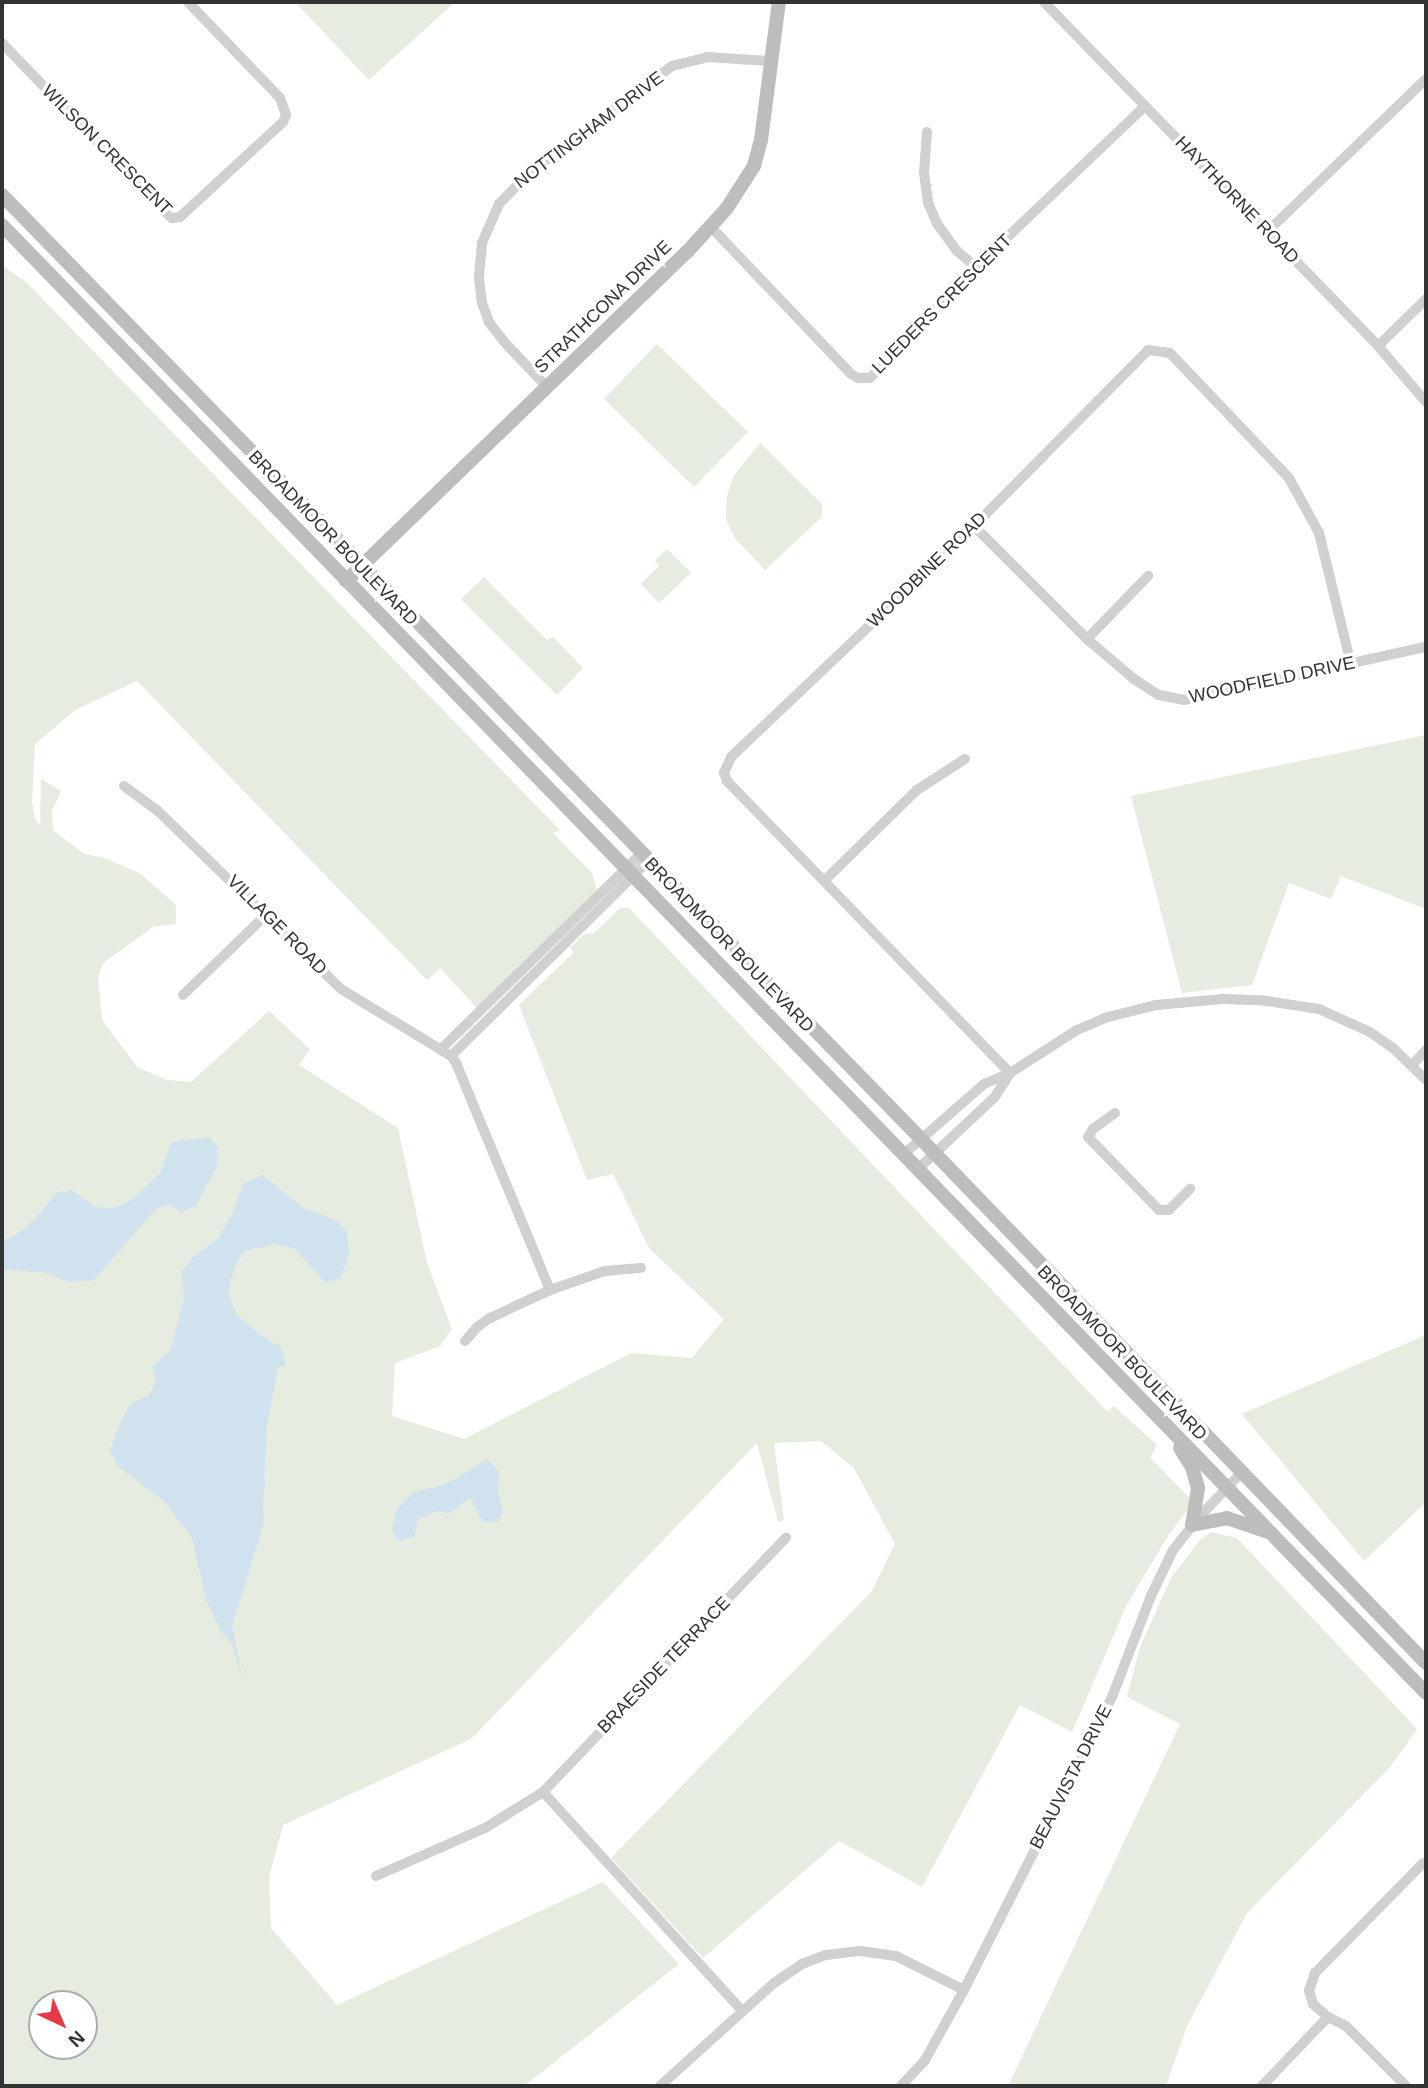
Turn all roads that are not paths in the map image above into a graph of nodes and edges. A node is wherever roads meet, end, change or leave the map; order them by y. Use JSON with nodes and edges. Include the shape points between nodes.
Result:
{"nodes":[{"id":1,"x":188,"y":2,"type":"edge"},
{"id":2,"x":779,"y":2,"type":"edge"},
{"id":3,"x":1044,"y":2,"type":"edge"},
{"id":4,"x":2,"y":43,"type":"edge"},
{"id":5,"x":769,"y":61,"type":"junction"},
{"id":6,"x":1426,"y":79,"type":"edge"},
{"id":7,"x":1145,"y":106,"type":"junction"},
{"id":8,"x":927,"y":132,"type":"dead end"},
{"id":9,"x":2,"y":195,"type":"edge"},
{"id":10,"x":2,"y":225,"type":"edge"},
{"id":11,"x":711,"y":227,"type":"junction"},
{"id":12,"x":1268,"y":231,"type":"junction"},
{"id":13,"x":976,"y":267,"type":"junction"},
{"id":14,"x":1426,"y":299,"type":"edge"},
{"id":15,"x":1378,"y":345,"type":"junction"},
{"id":16,"x":548,"y":387,"type":"junction"},
{"id":17,"x":1426,"y":402,"type":"edge"},
{"id":18,"x":974,"y":526,"type":"junction"},
{"id":19,"x":363,"y":565,"type":"junction"},
{"id":20,"x":1149,"y":576,"type":"dead end"},
{"id":21,"x":346,"y":581,"type":"junction"},
{"id":22,"x":1087,"y":639,"type":"junction"},
{"id":23,"x":1426,"y":647,"type":"edge"},
{"id":24,"x":1351,"y":664,"type":"junction"},
{"id":25,"x":965,"y":759,"type":"dead end"},
{"id":26,"x":124,"y":786,"type":"dead end"},
{"id":27,"x":646,"y":856,"type":"junction"},
{"id":28,"x":631,"y":871,"type":"junction"},
{"id":29,"x":824,"y":881,"type":"junction"},
{"id":30,"x":267,"y":914,"type":"junction"},
{"id":31,"x":183,"y":995,"type":"dead end"},
{"id":32,"x":440,"y":1050,"type":"junction"},
{"id":33,"x":1426,"y":1051,"type":"edge"},
{"id":34,"x":451,"y":1056,"type":"junction"},
{"id":35,"x":1412,"y":1065,"type":"junction"},
{"id":36,"x":1010,"y":1073,"type":"junction"},
{"id":37,"x":1426,"y":1080,"type":"edge"},
{"id":38,"x":1115,"y":1113,"type":"dead end"},
{"id":39,"x":920,"y":1138,"type":"junction"},
{"id":40,"x":904,"y":1154,"type":"junction"},
{"id":41,"x":934,"y":1154,"type":"junction"},
{"id":42,"x":918,"y":1169,"type":"junction"},
{"id":43,"x":1190,"y":1189,"type":"dead end"},
{"id":44,"x":641,"y":1268,"type":"dead end"},
{"id":45,"x":550,"y":1290,"type":"junction"},
{"id":46,"x":465,"y":1341,"type":"dead end"},
{"id":47,"x":1165,"y":1425,"type":"junction"},
{"id":48,"x":1242,"y":1472,"type":"junction"},
{"id":49,"x":1226,"y":1487,"type":"junction"},
{"id":50,"x":1192,"y":1525,"type":"junction"},
{"id":51,"x":1273,"y":1534,"type":"junction"},
{"id":52,"x":786,"y":1538,"type":"dead end"},
{"id":53,"x":1426,"y":1663,"type":"edge"},
{"id":54,"x":1426,"y":1693,"type":"edge"},
{"id":55,"x":543,"y":1792,"type":"junction"},
{"id":56,"x":1423,"y":1863,"type":"dead end"},
{"id":57,"x":376,"y":1876,"type":"dead end"},
{"id":58,"x":964,"y":1990,"type":"junction"},
{"id":59,"x":741,"y":2011,"type":"junction"},
{"id":60,"x":1328,"y":2018,"type":"junction"},
{"id":61,"x":660,"y":2086,"type":"edge"},
{"id":62,"x":901,"y":2086,"type":"edge"},
{"id":63,"x":1262,"y":2086,"type":"edge"},
{"id":64,"x":1406,"y":2086,"type":"edge"}],
"edges":[{"from":1,"to":4,"type":"street","name":"WILSON CRESCENT","via":[[280,98],[286,114],[283,122],[180,217],[165,212]]},
{"from":2,"to":5,"type":"main road","name":"STRATHCONA DRIVE"},
{"from":3,"to":7,"type":"street","name":"HAYTHORNE ROAD"},
{"from":5,"to":11,"type":"main road","name":"STRATHCONA DRIVE","via":[[766,110],[754,166]]},
{"from":5,"to":16,"type":"street","name":"NOTTINGHAM DRIVE","via":[[706,57],[672,66],[529,173],[499,204],[482,243],[478,277],[482,303],[489,322],[506,344]]},
{"from":6,"to":12,"type":"street"},
{"from":7,"to":12,"type":"street","name":"HAYTHORNE ROAD"},
{"from":7,"to":13,"type":"street","name":"LUEDERS CRESCENT"},
{"from":8,"to":13,"type":"street","via":[[924,173],[928,203],[938,226]]},
{"from":9,"to":19,"type":"main road","name":"BROADMOOR BOULEVARD"},
{"from":10,"to":21,"type":"main road","name":"BROADMOOR BOULEVARD"},
{"from":11,"to":13,"type":"street","name":"LUEDERS CRESCENT","via":[[858,378],[870,378]]},
{"from":11,"to":16,"type":"main road","name":"STRATHCONA DRIVE"},
{"from":12,"to":15,"type":"street","name":"HAYTHORNE ROAD"},
{"from":14,"to":15,"type":"street"},
{"from":15,"to":17,"type":"street","name":"HAYTHORNE ROAD"},
{"from":16,"to":19,"type":"main road","name":"STRATHCONA DRIVE"},
{"from":18,"to":22,"type":"street","name":"WOODFIELD DRIVE"},
{"from":18,"to":24,"type":"street","name":"WOODBINE ROAD","via":[[1148,350],[1170,353],[1289,478],[1319,533]]},
{"from":18,"to":29,"type":"street","name":"WOODBINE ROAD","via":[[726,766],[727,781]]},
{"from":19,"to":21,"type":"main road","name":"STRATHCONA DRIVE"},
{"from":19,"to":27,"type":"main road","name":"BROADMOOR BOULEVARD"},
{"from":20,"to":22,"type":"street"},
{"from":21,"to":28,"type":"main road","name":"BROADMOOR BOULEVARD"},
{"from":22,"to":24,"type":"street","name":"WOODFIELD DRIVE","via":[[1158,695],[1184,700]]},
{"from":23,"to":24,"type":"street","name":"WOODFIELD DRIVE"},
{"from":25,"to":29,"type":"street","via":[[917,790]]},
{"from":26,"to":30,"type":"street","name":"VILLAGE ROAD","via":[[158,811]]},
{"from":27,"to":28,"type":"street"},
{"from":27,"to":39,"type":"main road","name":"BROADMOOR BOULEVARD"},
{"from":28,"to":32,"type":"street"},
{"from":28,"to":34,"type":"street"},
{"from":28,"to":40,"type":"main road","name":"BROADMOOR BOULEVARD"},
{"from":29,"to":36,"type":"street","name":"WOODBINE ROAD"},
{"from":30,"to":31,"type":"street"},
{"from":30,"to":32,"type":"street","name":"VILLAGE ROAD","via":[[341,989]]},
{"from":32,"to":34,"type":"street","name":"VILLAGE ROAD"},
{"from":33,"to":35,"type":"street"},
{"from":34,"to":45,"type":"street"},
{"from":35,"to":36,"type":"street","via":[[1370,1032],[1319,1009],[1223,999],[1156,1005],[1108,1017],[1049,1046]]},
{"from":35,"to":37,"type":"street"},
{"from":36,"to":39,"type":"street","via":[[984,1084]]},
{"from":36,"to":41,"type":"street","via":[[994,1098]]},
{"from":38,"to":43,"type":"street","via":[[1088,1137],[1159,1210],[1169,1210]]},
{"from":39,"to":40,"type":"street"},
{"from":39,"to":41,"type":"main road","name":"BROADMOOR BOULEVARD"},
{"from":40,"to":42,"type":"main road","name":"BROADMOOR BOULEVARD"},
{"from":41,"to":42,"type":"street"},
{"from":41,"to":48,"type":"main road","name":"BROADMOOR BOULEVARD"},
{"from":42,"to":47,"type":"main road","name":"BROADMOOR BOULEVARD"},
{"from":44,"to":45,"type":"street","via":[[605,1271]]},
{"from":45,"to":46,"type":"street","via":[[490,1318]]},
{"from":47,"to":49,"type":"main road","name":"BROADMOOR BOULEVARD"},
{"from":47,"to":50,"type":"main road","via":[[1196,1480]]},
{"from":48,"to":49,"type":"street","name":"BEAUVISTA DRIVE"},
{"from":48,"to":53,"type":"main road","name":"BROADMOOR BOULEVARD"},
{"from":49,"to":50,"type":"street","name":"BEAUVISTA DRIVE"},
{"from":49,"to":51,"type":"main road","name":"BROADMOOR BOULEVARD"},
{"from":50,"to":51,"type":"main road","via":[[1227,1518]]},
{"from":50,"to":58,"type":"street","name":"BEAUVISTA DRIVE","via":[[1173,1550],[1150,1596],[1112,1697]]},
{"from":51,"to":54,"type":"main road","name":"BROADMOOR BOULEVARD"},
{"from":52,"to":55,"type":"street","name":"BRAESIDE TERRACE"},
{"from":55,"to":57,"type":"street","name":"BRAESIDE TERRACE","via":[[485,1828]]},
{"from":55,"to":59,"type":"street"},
{"from":56,"to":60,"type":"street","via":[[1315,1973],[1309,1991],[1313,2004]]},
{"from":58,"to":59,"type":"street","via":[[896,1956],[860,1951],[826,1955],[802,1964]]},
{"from":58,"to":62,"type":"street","name":"BEAUVISTA DRIVE","via":[[925,2060]]},
{"from":59,"to":61,"type":"street"},
{"from":60,"to":63,"type":"street"},
{"from":60,"to":64,"type":"street","via":[[1346,2026]]}]}
